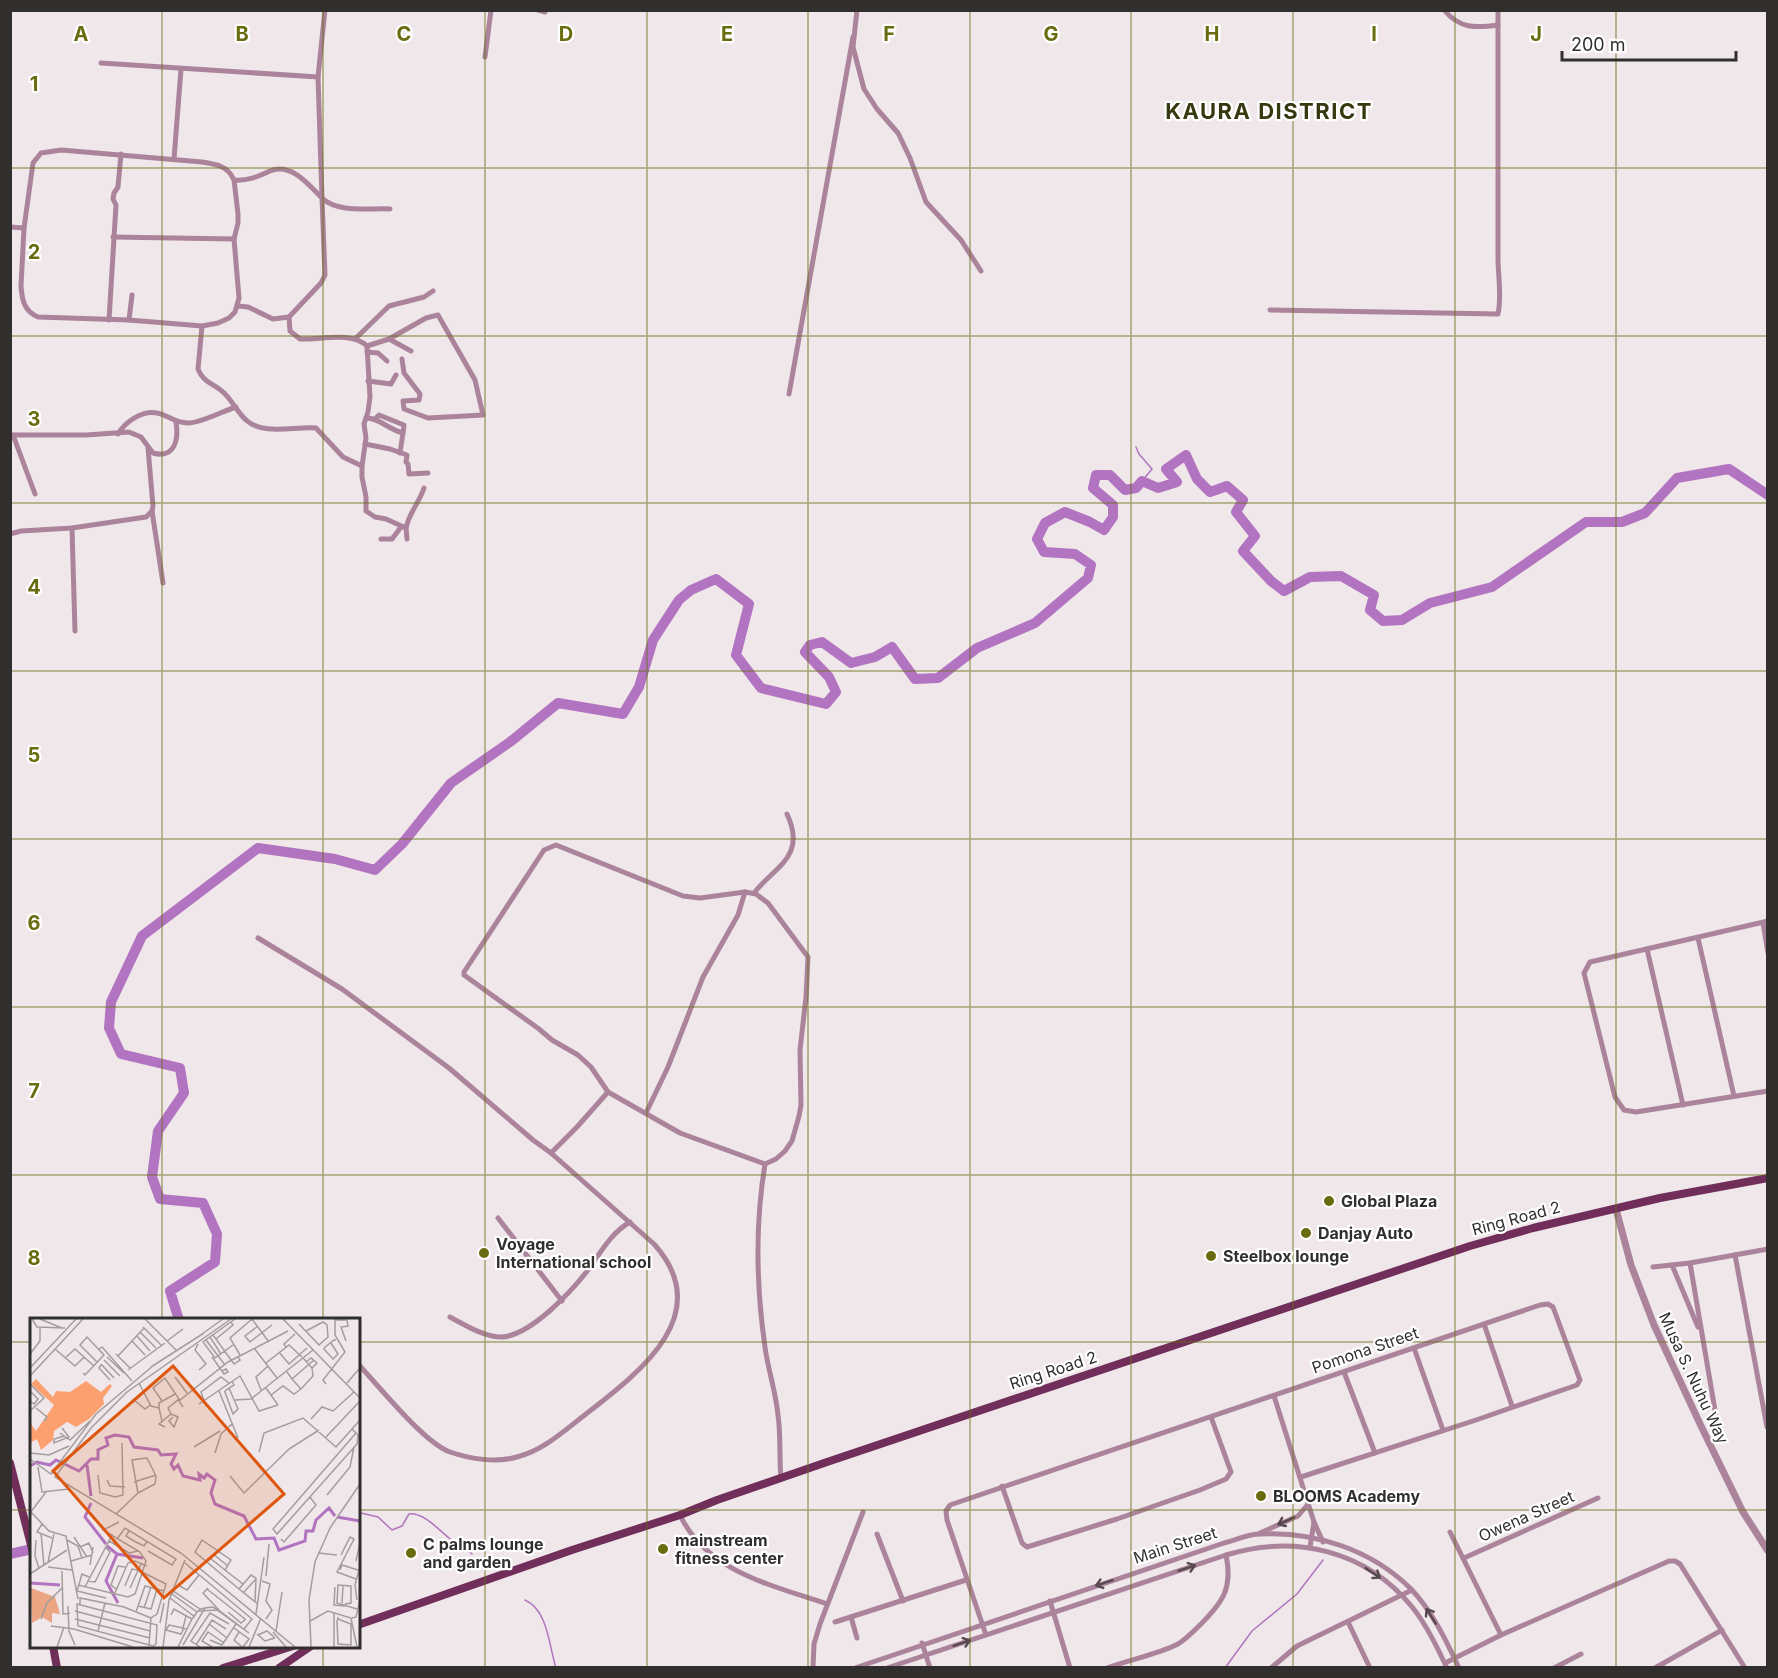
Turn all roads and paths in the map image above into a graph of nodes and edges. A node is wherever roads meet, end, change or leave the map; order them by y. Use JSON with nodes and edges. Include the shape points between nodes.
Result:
{"nodes":[{"id":1,"x":325,"y":10,"type":"edge"},
{"id":2,"x":491,"y":10,"type":"edge"},
{"id":3,"x":538,"y":10,"type":"edge"},
{"id":4,"x":857,"y":10,"type":"edge"},
{"id":5,"x":1444,"y":10,"type":"edge"},
{"id":6,"x":1498,"y":10,"type":"edge"},
{"id":7,"x":545,"y":12,"type":"dead end"},
{"id":8,"x":1498,"y":25,"type":"junction"},
{"id":9,"x":853,"y":38,"type":"junction"},
{"id":10,"x":485,"y":57,"type":"dead end"},
{"id":11,"x":102,"y":63,"type":"dead end"},
{"id":12,"x":181,"y":69,"type":"junction"},
{"id":13,"x":318,"y":77,"type":"junction"},
{"id":14,"x":122,"y":154,"type":"junction"},
{"id":15,"x":174,"y":159,"type":"junction"},
{"id":16,"x":234,"y":180,"type":"junction"},
{"id":17,"x":322,"y":198,"type":"junction"},
{"id":18,"x":390,"y":208,"type":"dead end"},
{"id":19,"x":10,"y":227,"type":"edge"},
{"id":20,"x":24,"y":228,"type":"junction"},
{"id":21,"x":113,"y":237,"type":"junction"},
{"id":22,"x":234,"y":239,"type":"junction"},
{"id":23,"x":981,"y":270,"type":"dead end"},
{"id":24,"x":433,"y":291,"type":"dead end"},
{"id":25,"x":132,"y":295,"type":"dead end"},
{"id":26,"x":238,"y":306,"type":"junction"},
{"id":27,"x":1270,"y":310,"type":"dead end"},
{"id":28,"x":289,"y":317,"type":"junction"},
{"id":29,"x":109,"y":320,"type":"junction"},
{"id":30,"x":129,"y":320,"type":"junction"},
{"id":31,"x":202,"y":326,"type":"junction"},
{"id":32,"x":354,"y":339,"type":"junction"},
{"id":33,"x":388,"y":339,"type":"junction"},
{"id":34,"x":367,"y":349,"type":"junction"},
{"id":35,"x":411,"y":351,"type":"dead end"},
{"id":36,"x":402,"y":359,"type":"dead end"},
{"id":37,"x":387,"y":361,"type":"dead end"},
{"id":38,"x":396,"y":375,"type":"dead end"},
{"id":39,"x":368,"y":381,"type":"junction"},
{"id":40,"x":789,"y":394,"type":"dead end"},
{"id":41,"x":236,"y":407,"type":"junction"},
{"id":42,"x":366,"y":418,"type":"junction"},
{"id":43,"x":176,"y":422,"type":"junction"},
{"id":44,"x":118,"y":434,"type":"junction"},
{"id":45,"x":12,"y":435,"type":"edge"},
{"id":46,"x":365,"y":444,"type":"junction"},
{"id":47,"x":148,"y":448,"type":"junction"},
{"id":48,"x":400,"y":453,"type":"junction"},
{"id":49,"x":362,"y":466,"type":"junction"},
{"id":50,"x":428,"y":473,"type":"dead end"},
{"id":51,"x":424,"y":488,"type":"dead end"},
{"id":52,"x":35,"y":494,"type":"dead end"},
{"id":53,"x":152,"y":511,"type":"junction"},
{"id":54,"x":403,"y":527,"type":"junction"},
{"id":55,"x":72,"y":528,"type":"junction"},
{"id":56,"x":10,"y":534,"type":"edge"},
{"id":57,"x":381,"y":539,"type":"dead end"},
{"id":58,"x":407,"y":539,"type":"dead end"},
{"id":59,"x":163,"y":582,"type":"dead end"},
{"id":60,"x":75,"y":631,"type":"dead end"},
{"id":61,"x":786,"y":814,"type":"dead end"},
{"id":62,"x":745,"y":892,"type":"junction"},
{"id":63,"x":753,"y":893,"type":"junction"},
{"id":64,"x":1765,"y":922,"type":"edge"},
{"id":65,"x":258,"y":938,"type":"dead end"},
{"id":66,"x":1698,"y":938,"type":"junction"},
{"id":67,"x":1647,"y":949,"type":"junction"},
{"id":68,"x":1767,"y":953,"type":"edge"},
{"id":69,"x":1767,"y":1090,"type":"edge"},
{"id":70,"x":608,"y":1092,"type":"junction"},
{"id":71,"x":1734,"y":1096,"type":"junction"},
{"id":72,"x":1683,"y":1105,"type":"junction"},
{"id":73,"x":646,"y":1113,"type":"junction"},
{"id":74,"x":551,"y":1153,"type":"junction"},
{"id":75,"x":765,"y":1164,"type":"junction"},
{"id":76,"x":1767,"y":1178,"type":"edge"},
{"id":77,"x":1616,"y":1209,"type":"junction"},
{"id":78,"x":498,"y":1218,"type":"dead end"},
{"id":79,"x":630,"y":1222,"type":"junction"},
{"id":80,"x":1767,"y":1249,"type":"edge"},
{"id":81,"x":1735,"y":1255,"type":"junction"},
{"id":82,"x":1690,"y":1263,"type":"junction"},
{"id":83,"x":1672,"y":1265,"type":"junction"},
{"id":84,"x":1653,"y":1267,"type":"dead end"},
{"id":85,"x":562,"y":1301,"type":"junction"},
{"id":86,"x":450,"y":1317,"type":"dead end"},
{"id":87,"x":1484,"y":1324,"type":"junction"},
{"id":88,"x":1702,"y":1336,"type":"junction"},
{"id":89,"x":1414,"y":1348,"type":"junction"},
{"id":90,"x":360,"y":1366,"type":"edge"},
{"id":91,"x":1344,"y":1372,"type":"junction"},
{"id":92,"x":1274,"y":1396,"type":"junction"},
{"id":93,"x":1512,"y":1406,"type":"junction"},
{"id":94,"x":1211,"y":1417,"type":"junction"},
{"id":95,"x":1767,"y":1427,"type":"edge"},
{"id":96,"x":1718,"y":1428,"type":"dead end"},
{"id":97,"x":1443,"y":1430,"type":"junction"},
{"id":98,"x":1375,"y":1453,"type":"junction"},
{"id":99,"x":10,"y":1463,"type":"edge"},
{"id":100,"x":1301,"y":1477,"type":"junction"},
{"id":101,"x":13,"y":1478,"type":"edge"},
{"id":102,"x":781,"y":1479,"type":"junction"},
{"id":103,"x":1002,"y":1486,"type":"junction"},
{"id":104,"x":1598,"y":1498,"type":"dead end"},
{"id":105,"x":1309,"y":1503,"type":"junction"},
{"id":106,"x":863,"y":1512,"type":"dead end"},
{"id":107,"x":680,"y":1515,"type":"junction"},
{"id":108,"x":1314,"y":1522,"type":"junction"},
{"id":109,"x":1450,"y":1532,"type":"dead end"},
{"id":110,"x":876,"y":1534,"type":"dead end"},
{"id":111,"x":1259,"y":1534,"type":"junction"},
{"id":112,"x":1310,"y":1537,"type":"junction"},
{"id":113,"x":1323,"y":1540,"type":"junction"},
{"id":114,"x":30,"y":1545,"type":"edge"},
{"id":115,"x":1310,"y":1547,"type":"junction"},
{"id":116,"x":1323,"y":1549,"type":"junction"},
{"id":117,"x":1767,"y":1551,"type":"edge"},
{"id":118,"x":1226,"y":1555,"type":"junction"},
{"id":119,"x":1464,"y":1558,"type":"junction"},
{"id":120,"x":966,"y":1580,"type":"junction"},
{"id":121,"x":1412,"y":1590,"type":"junction"},
{"id":122,"x":1402,"y":1596,"type":"junction"},
{"id":123,"x":903,"y":1601,"type":"junction"},
{"id":124,"x":1050,"y":1601,"type":"junction"},
{"id":125,"x":827,"y":1604,"type":"junction"},
{"id":126,"x":1053,"y":1612,"type":"junction"},
{"id":127,"x":851,"y":1617,"type":"junction"},
{"id":128,"x":835,"y":1622,"type":"dead end"},
{"id":129,"x":1348,"y":1622,"type":"junction"},
{"id":130,"x":982,"y":1623,"type":"junction"},
{"id":131,"x":360,"y":1624,"type":"edge"},
{"id":132,"x":1722,"y":1630,"type":"junction"},
{"id":133,"x":986,"y":1635,"type":"junction"},
{"id":134,"x":1501,"y":1635,"type":"junction"},
{"id":135,"x":857,"y":1638,"type":"dead end"},
{"id":136,"x":922,"y":1643,"type":"junction"},
{"id":137,"x":53,"y":1648,"type":"edge"},
{"id":138,"x":291,"y":1648,"type":"edge"},
{"id":139,"x":309,"y":1648,"type":"edge"},
{"id":140,"x":891,"y":1654,"type":"junction"},
{"id":141,"x":926,"y":1654,"type":"junction"},
{"id":142,"x":1581,"y":1654,"type":"dead end"},
{"id":143,"x":1455,"y":1659,"type":"junction"},
{"id":144,"x":252,"y":1664,"type":"edge"},
{"id":145,"x":894,"y":1665,"type":"junction"},
{"id":146,"x":1446,"y":1665,"type":"edge"},
{"id":147,"x":1658,"y":1667,"type":"edge"},
{"id":148,"x":57,"y":1668,"type":"edge"},
{"id":149,"x":223,"y":1668,"type":"edge"},
{"id":150,"x":279,"y":1668,"type":"edge"},
{"id":151,"x":813,"y":1668,"type":"edge"},
{"id":152,"x":855,"y":1668,"type":"edge"},
{"id":153,"x":887,"y":1668,"type":"edge"},
{"id":154,"x":930,"y":1668,"type":"edge"},
{"id":155,"x":1070,"y":1668,"type":"edge"},
{"id":156,"x":1107,"y":1668,"type":"edge"},
{"id":157,"x":1271,"y":1668,"type":"edge"},
{"id":158,"x":1370,"y":1668,"type":"edge"},
{"id":159,"x":1459,"y":1668,"type":"edge"},
{"id":160,"x":1554,"y":1668,"type":"edge"},
{"id":161,"x":1745,"y":1668,"type":"edge"}],
"edges":[{"from":1,"to":13,"type":"street"},
{"from":2,"to":10,"type":"street"},
{"from":3,"to":7,"type":"street"},
{"from":4,"to":9,"type":"street"},
{"from":5,"to":8,"type":"street","via":[[1462,26]]},
{"from":6,"to":8,"type":"street"},
{"from":8,"to":27,"type":"street","via":[[1498,314]]},
{"from":9,"to":23,"type":"street","via":[[864,90],[898,134],[926,202],[961,240]]},
{"from":9,"to":40,"type":"street"},
{"from":11,"to":12,"type":"street"},
{"from":12,"to":13,"type":"street"},
{"from":12,"to":15,"type":"street"},
{"from":13,"to":17,"type":"street"},
{"from":14,"to":15,"type":"street"},
{"from":14,"to":20,"type":"street","via":[[61,150],[41,153],[33,163]]},
{"from":14,"to":21,"type":"street","via":[[118,187],[112,199],[116,205]]},
{"from":15,"to":16,"type":"street","via":[[222,166]]},
{"from":16,"to":17,"type":"street","via":[[255,178],[283,168],[304,180]]},
{"from":16,"to":22,"type":"street","via":[[238,223]]},
{"from":17,"to":18,"type":"street","via":[[338,206]]},
{"from":17,"to":28,"type":"street","via":[[325,275]]},
{"from":19,"to":20,"type":"street"},
{"from":20,"to":29,"type":"street","via":[[21,296],[29,312],[38,317]]},
{"from":21,"to":22,"type":"street"},
{"from":21,"to":29,"type":"street"},
{"from":22,"to":26,"type":"street"},
{"from":24,"to":32,"type":"street","via":[[389,306]]},
{"from":25,"to":30,"type":"street"},
{"from":26,"to":28,"type":"street","via":[[273,319]]},
{"from":26,"to":31,"type":"street","via":[[229,318]]},
{"from":28,"to":32,"type":"street","via":[[290,331],[300,339]]},
{"from":29,"to":30,"type":"street"},
{"from":30,"to":31,"type":"street"},
{"from":31,"to":41,"type":"street","via":[[200,375],[224,392]]},
{"from":32,"to":34,"type":"street"},
{"from":33,"to":34,"type":"street"},
{"from":33,"to":35,"type":"street"},
{"from":33,"to":36,"type":"street","via":[[438,315],[475,380],[483,415],[428,418],[404,409],[403,401],[419,400],[420,394],[404,374]]},
{"from":34,"to":37,"type":"street"},
{"from":34,"to":39,"type":"street"},
{"from":38,"to":39,"type":"street","via":[[391,384]]},
{"from":39,"to":42,"type":"street"},
{"from":41,"to":43,"type":"street","via":[[190,423]]},
{"from":41,"to":49,"type":"street","via":[[254,426],[316,428],[343,457]]},
{"from":42,"to":46,"type":"street"},
{"from":42,"to":48,"type":"street","via":[[386,416],[404,425]]},
{"from":43,"to":44,"type":"street","via":[[158,413],[145,413],[126,423]]},
{"from":43,"to":47,"type":"street","via":[[174,448],[169,453],[157,454]]},
{"from":44,"to":45,"type":"street"},
{"from":44,"to":47,"type":"street","via":[[136,433]]},
{"from":45,"to":52,"type":"street"},
{"from":46,"to":48,"type":"street"},
{"from":46,"to":49,"type":"street"},
{"from":47,"to":53,"type":"street"},
{"from":48,"to":50,"type":"street","via":[[406,455],[409,474]]},
{"from":49,"to":54,"type":"street","via":[[366,511]]},
{"from":51,"to":54,"type":"street"},
{"from":53,"to":55,"type":"street","via":[[138,520]]},
{"from":53,"to":59,"type":"street"},
{"from":54,"to":57,"type":"street","via":[[392,538]]},
{"from":54,"to":58,"type":"street"},
{"from":55,"to":56,"type":"street"},
{"from":55,"to":60,"type":"street"},
{"from":61,"to":63,"type":"street","via":[[792,830],[788,858]]},
{"from":62,"to":63,"type":"street"},
{"from":62,"to":70,"type":"street","via":[[692,898],[556,845],[544,850],[464,974],[578,1055]]},
{"from":62,"to":73,"type":"street","via":[[738,915],[703,977]]},
{"from":63,"to":75,"type":"street","via":[[768,903],[808,957],[799,1116],[785,1151]]},
{"from":64,"to":66,"type":"street"},
{"from":64,"to":68,"type":"street"},
{"from":65,"to":74,"type":"street","via":[[375,1012]]},
{"from":66,"to":67,"type":"street"},
{"from":66,"to":71,"type":"street"},
{"from":67,"to":72,"type":"street"},
{"from":67,"to":72,"type":"street","via":[[1590,962],[1584,973],[1620,1107],[1636,1112]]},
{"from":69,"to":71,"type":"street"},
{"from":70,"to":73,"type":"street"},
{"from":70,"to":74,"type":"street"},
{"from":71,"to":72,"type":"street"},
{"from":73,"to":75,"type":"street","via":[[680,1133]]},
{"from":74,"to":79,"type":"street"},
{"from":75,"to":102,"type":"street","via":[[758,1231],[758,1295],[778,1413]]},
{"from":76,"to":77,"type":"main road","name":"Ring Road 2"},
{"from":77,"to":102,"type":"main road","name":"Ring Road 2","via":[[1523,1231],[1412,1265]]},
{"from":77,"to":117,"type":"street","name":"Musa S. Nuhu Way","via":[[1631,1265],[1654,1325],[1739,1503]]},
{"from":78,"to":85,"type":"street"},
{"from":79,"to":85,"type":"street","via":[[614,1234]]},
{"from":79,"to":90,"type":"street","via":[[665,1255],[674,1270],[679,1301],[676,1317],[641,1370],[542,1447],[505,1460],[449,1451],[421,1432]]},
{"from":80,"to":81,"type":"street"},
{"from":81,"to":82,"type":"street"},
{"from":81,"to":95,"type":"street"},
{"from":82,"to":83,"type":"street"},
{"from":82,"to":88,"type":"street"},
{"from":83,"to":84,"type":"street"},
{"from":83,"to":88,"type":"street"},
{"from":85,"to":86,"type":"street","via":[[521,1330],[503,1337]]},
{"from":87,"to":89,"type":"street","name":"Pomona Street"},
{"from":87,"to":93,"type":"street"},
{"from":87,"to":93,"type":"street","name":"Pomona Street","via":[[1540,1305],[1551,1305],[1580,1380],[1573,1387]]},
{"from":88,"to":96,"type":"street"},
{"from":89,"to":91,"type":"street","name":"Pomona Street"},
{"from":89,"to":97,"type":"street"},
{"from":91,"to":92,"type":"street","name":"Pomona Street"},
{"from":91,"to":98,"type":"street"},
{"from":92,"to":94,"type":"street","name":"Pomona Street"},
{"from":92,"to":100,"type":"street"},
{"from":93,"to":97,"type":"street","name":"Pomona Street"},
{"from":94,"to":103,"type":"street","name":"Pomona Street"},
{"from":94,"to":103,"type":"street","via":[[1231,1472],[1228,1477],[1106,1523],[1025,1546]]},
{"from":97,"to":98,"type":"street","name":"Pomona Street"},
{"from":98,"to":100,"type":"street","name":"Pomona Street"},
{"from":99,"to":101,"type":"main road"},
{"from":100,"to":105,"type":"street"},
{"from":101,"to":114,"type":"main road"},
{"from":102,"to":107,"type":"main road","name":"Ring Road 2"},
{"from":103,"to":120,"type":"street","name":"Pomona Street","via":[[947,1508],[947,1520]]},
{"from":104,"to":119,"type":"street","name":"Owena Street"},
{"from":105,"to":108,"type":"street"},
{"from":105,"to":111,"type":"street","one_way":true,"via":[[1298,1516]]},
{"from":106,"to":125,"type":"street"},
{"from":107,"to":125,"type":"street","via":[[701,1546],[732,1569]]},
{"from":107,"to":131,"type":"main road","name":"Ring Road 2"},
{"from":108,"to":112,"type":"street"},
{"from":108,"to":113,"type":"street"},
{"from":109,"to":119,"type":"street"},
{"from":110,"to":123,"type":"street"},
{"from":111,"to":112,"type":"street","name":"Main Street"},
{"from":111,"to":124,"type":"street","name":"Main Street","one_way":true},
{"from":112,"to":113,"type":"street","name":"Main Street"},
{"from":112,"to":115,"type":"street"},
{"from":113,"to":116,"type":"street"},
{"from":113,"to":121,"type":"street","name":"Main Street","via":[[1367,1557]]},
{"from":115,"to":116,"type":"street","name":"Main Street"},
{"from":115,"to":118,"type":"street","name":"Main Street","via":[[1266,1547]]},
{"from":116,"to":122,"type":"street","name":"Main Street","one_way":true,"via":[[1366,1568]]},
{"from":126,"to":118,"type":"street","name":"Main Street","one_way":true},
{"from":118,"to":156,"type":"street","via":[[1228,1581],[1224,1597],[1197,1628],[1178,1644]]},
{"from":119,"to":134,"type":"street"},
{"from":120,"to":123,"type":"street"},
{"from":120,"to":130,"type":"street","name":"Pomona Street"},
{"from":121,"to":122,"type":"street"},
{"from":143,"to":121,"type":"street","name":"Main Street","one_way":true,"via":[[1432,1616]]},
{"from":122,"to":129,"type":"street"},
{"from":122,"to":146,"type":"street","name":"Main Street","via":[[1422,1620]]},
{"from":123,"to":127,"type":"street"},
{"from":124,"to":126,"type":"street"},
{"from":124,"to":130,"type":"street","name":"Main Street"},
{"from":125,"to":151,"type":"street","via":[[814,1644]]},
{"from":126,"to":133,"type":"street","name":"Main Street"},
{"from":126,"to":155,"type":"street"},
{"from":127,"to":128,"type":"street"},
{"from":127,"to":135,"type":"street"},
{"from":129,"to":157,"type":"street","via":[[1297,1646]]},
{"from":129,"to":158,"type":"street"},
{"from":130,"to":133,"type":"street","name":"Pomona Street"},
{"from":130,"to":136,"type":"street","name":"Main Street"},
{"from":132,"to":134,"type":"street","via":[[1680,1564],[1669,1561]]},
{"from":132,"to":147,"type":"street"},
{"from":132,"to":161,"type":"street"},
{"from":141,"to":133,"type":"street","name":"Main Street","one_way":true},
{"from":134,"to":143,"type":"street"},
{"from":136,"to":140,"type":"street","name":"Main Street"},
{"from":136,"to":141,"type":"street"},
{"from":137,"to":148,"type":"main road"},
{"from":138,"to":144,"type":"main road"},
{"from":139,"to":150,"type":"main road"},
{"from":140,"to":145,"type":"street"},
{"from":140,"to":152,"type":"street","name":"Main Street"},
{"from":141,"to":145,"type":"street","name":"Main Street"},
{"from":141,"to":154,"type":"street"},
{"from":142,"to":160,"type":"street"},
{"from":143,"to":146,"type":"street"},
{"from":143,"to":159,"type":"street","name":"Main Street"},
{"from":144,"to":149,"type":"main road"},
{"from":145,"to":153,"type":"street","name":"Main Street"}]}
